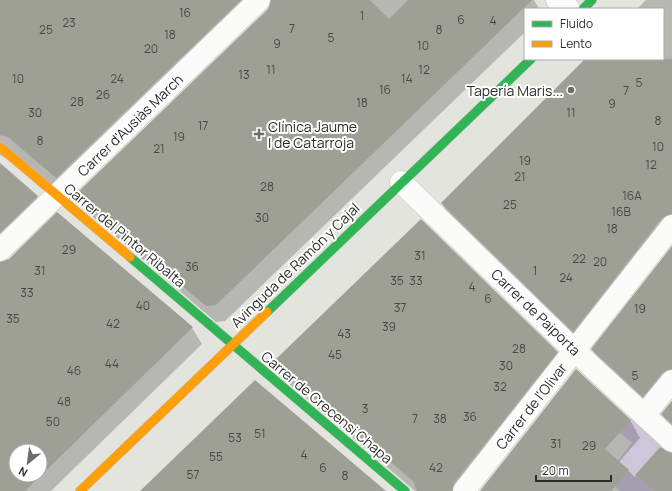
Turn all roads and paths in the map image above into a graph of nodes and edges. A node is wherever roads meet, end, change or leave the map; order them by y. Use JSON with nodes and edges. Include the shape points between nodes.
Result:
{"nodes":[{"id":1,"x":259,"y":0,"type":"edge"},
{"id":2,"x":557,"y":0,"type":"edge"},
{"id":3,"x":592,"y":0,"type":"edge"},
{"id":4,"x":568,"y":8,"type":"edge"},
{"id":5,"x":584,"y":8,"type":"edge"},
{"id":6,"x":529,"y":60,"type":"edge"},
{"id":7,"x":0,"y":147,"type":"edge"},
{"id":8,"x":401,"y":182,"type":"junction"},
{"id":9,"x":56,"y":196,"type":"junction"},
{"id":10,"x":672,"y":226,"type":"edge"},
{"id":11,"x":0,"y":250,"type":"edge"},
{"id":12,"x":232,"y":345,"type":"junction"},
{"id":13,"x":575,"y":350,"type":"junction"},
{"id":14,"x":672,"y":381,"type":"edge"},
{"id":15,"x":644,"y":415,"type":"junction"},
{"id":16,"x":672,"y":441,"type":"edge"},
{"id":17,"x":80,"y":491,"type":"edge"},
{"id":18,"x":405,"y":491,"type":"edge"},
{"id":19,"x":464,"y":491,"type":"edge"}],
"edges":[{"from":1,"to":9,"type":"street","name":"Carrer d'Ausiàs March"},
{"from":2,"to":4,"type":"street"},
{"from":3,"to":5,"type":"street"},
{"from":6,"to":8,"type":"street","name":"Avinguda de Ramón y Cajal"},
{"from":7,"to":9,"type":"street","name":"Carrer del Pintor Ribalta"},
{"from":8,"to":12,"type":"street","name":"Avinguda de Ramón y Cajal"},
{"from":8,"to":13,"type":"street","name":"Carrer de Paiporta"},
{"from":9,"to":11,"type":"street","name":"Carrer d'Ausiàs March"},
{"from":9,"to":12,"type":"street","name":"Carrer del Pintor Ribalta"},
{"from":10,"to":13,"type":"street","name":"Carrer de l'Olivar"},
{"from":12,"to":17,"type":"street","name":"Avinguda de Ramón y Cajal"},
{"from":12,"to":18,"type":"street","name":"Carrer de Crecensi Chapa"},
{"from":13,"to":15,"type":"street","name":"Carrer de Paiporta"},
{"from":13,"to":19,"type":"street","name":"Carrer de l'Olivar"},
{"from":14,"to":15,"type":"street"},
{"from":15,"to":16,"type":"street","name":"Carrer de Paiporta"}]}
